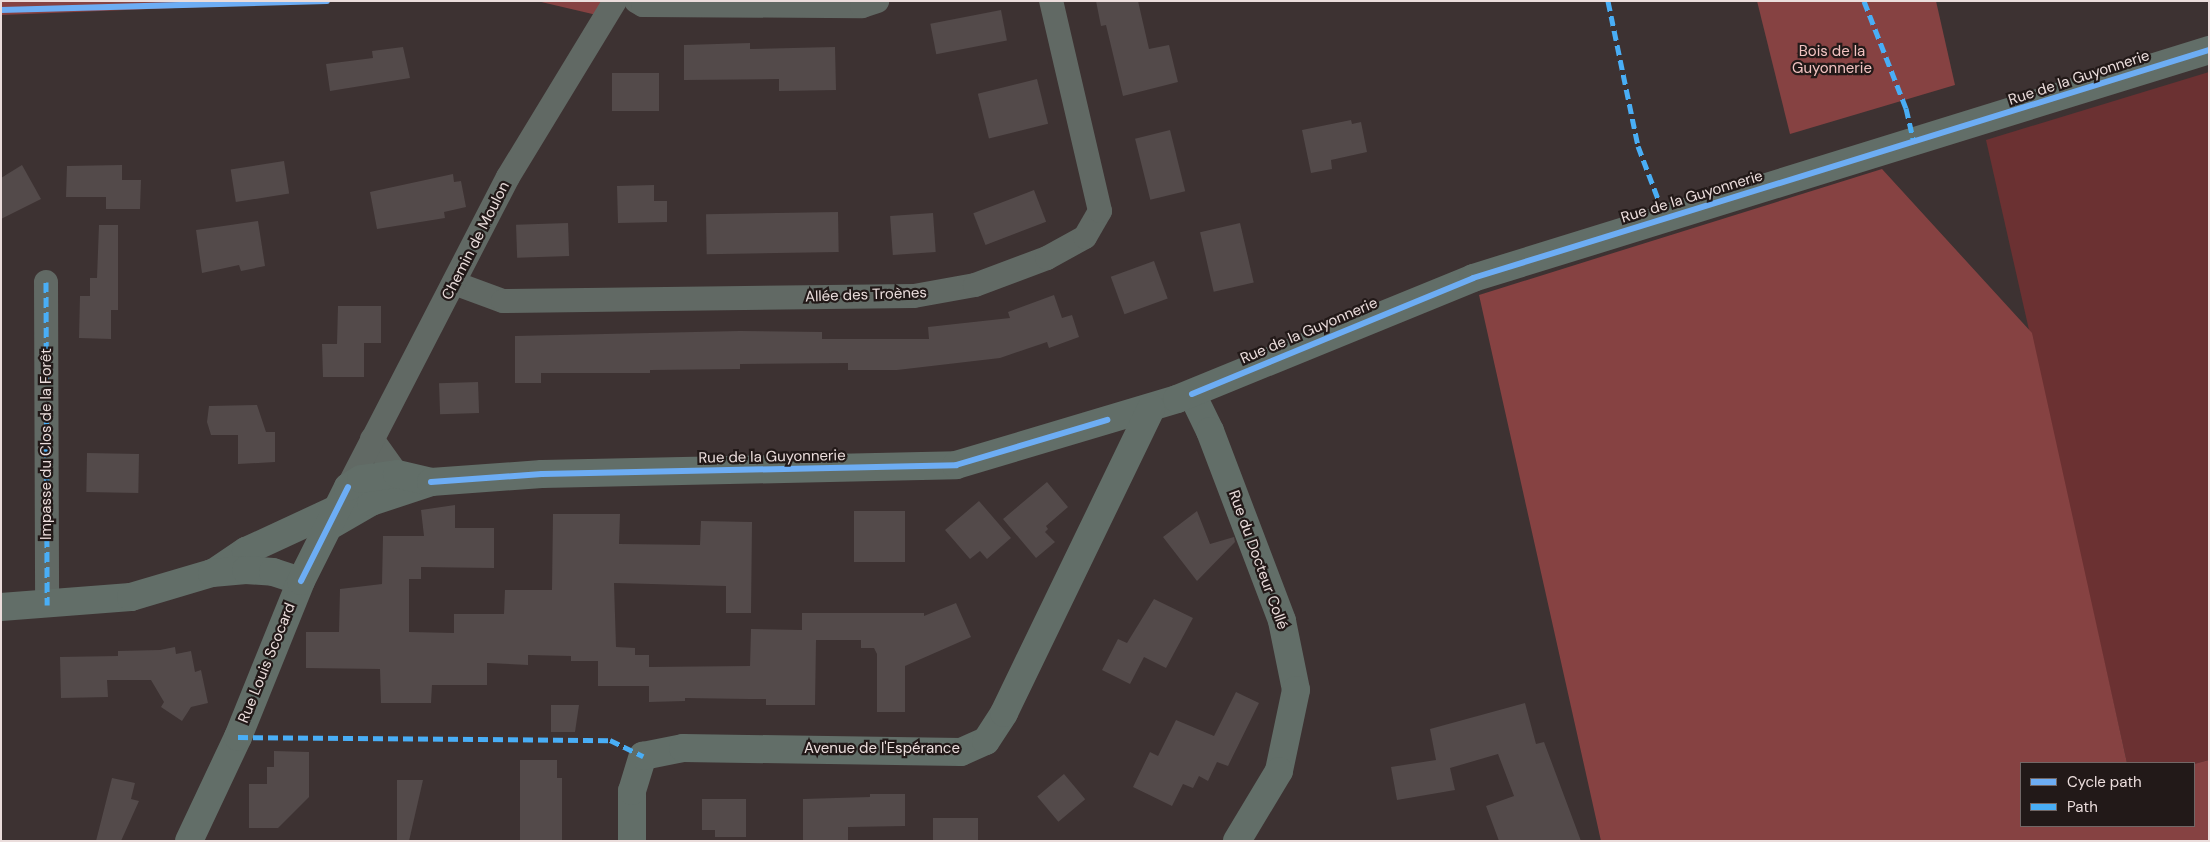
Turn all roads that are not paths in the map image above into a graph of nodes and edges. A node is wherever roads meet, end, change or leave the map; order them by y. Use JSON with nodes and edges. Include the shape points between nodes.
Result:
{"nodes":[{"id":1,"x":615,"y":1,"type":"edge"},
{"id":2,"x":636,"y":1,"type":"edge"},
{"id":3,"x":878,"y":1,"type":"edge"},
{"id":4,"x":1051,"y":1,"type":"edge"},
{"id":5,"x":2209,"y":50,"type":"edge"},
{"id":6,"x":46,"y":282,"type":"dead end"},
{"id":7,"x":454,"y":284,"type":"junction"},
{"id":8,"x":1192,"y":394,"type":"junction"},
{"id":9,"x":1150,"y":409,"type":"junction"},
{"id":10,"x":372,"y":438,"type":"junction"},
{"id":11,"x":397,"y":474,"type":"junction"},
{"id":12,"x":431,"y":482,"type":"junction"},
{"id":13,"x":338,"y":508,"type":"junction"},
{"id":14,"x":212,"y":573,"type":"junction"},
{"id":15,"x":301,"y":581,"type":"junction"},
{"id":16,"x":47,"y":606,"type":"junction"},
{"id":17,"x":1,"y":608,"type":"edge"},
{"id":18,"x":189,"y":841,"type":"edge"},
{"id":19,"x":632,"y":841,"type":"edge"},
{"id":20,"x":1237,"y":841,"type":"edge"}],
"edges":[{"from":1,"to":7,"type":"street","name":"Chemin de Moulon","via":[[508,177]]},
{"from":2,"to":3,"type":"street","via":[[644,5],[862,6]]},
{"from":4,"to":7,"type":"street","name":"Allée des Troènes","via":[[1100,211],[1085,237],[1047,258],[975,285],[914,296],[503,301]]},
{"from":5,"to":8,"type":"street","name":"Rue de la Guyonnerie","via":[[1473,278]]},
{"from":6,"to":16,"type":"street","name":"Impasse du Clos de la Forêt"},
{"from":7,"to":10,"type":"street","name":"Chemin de Moulon"},
{"from":8,"to":9,"type":"street","name":"Rue de la Guyonnerie"},
{"from":8,"to":20,"type":"street","name":"Rue du Docteur Collé","via":[[1210,431],[1282,621],[1296,690],[1279,770]]},
{"from":9,"to":12,"type":"street","name":"Rue de la Guyonnerie","via":[[956,465],[542,474]]},
{"from":9,"to":19,"type":"street","name":"Avenue de l'Espérance","via":[[1004,713],[986,741],[961,752],[683,748],[642,756],[632,791]]},
{"from":10,"to":11,"type":"street"},
{"from":10,"to":13,"type":"street","name":"Chemin de Moulon"},
{"from":11,"to":12,"type":"street","name":"Rue de la Guyonnerie"},
{"from":11,"to":13,"type":"street","name":"Rue de la Guyonnerie","via":[[370,476]]},
{"from":12,"to":13,"type":"street","name":"Rue de la Guyonnerie","via":[[370,502]]},
{"from":13,"to":14,"type":"street","via":[[246,551]]},
{"from":13,"to":15,"type":"street","name":"Rue Louis Scocard"},
{"from":14,"to":15,"type":"street","via":[[273,572]]},
{"from":14,"to":16,"type":"street","via":[[131,597]]},
{"from":15,"to":18,"type":"street","name":"Rue Louis Scocard","via":[[238,737]]},
{"from":16,"to":17,"type":"street"}]}
